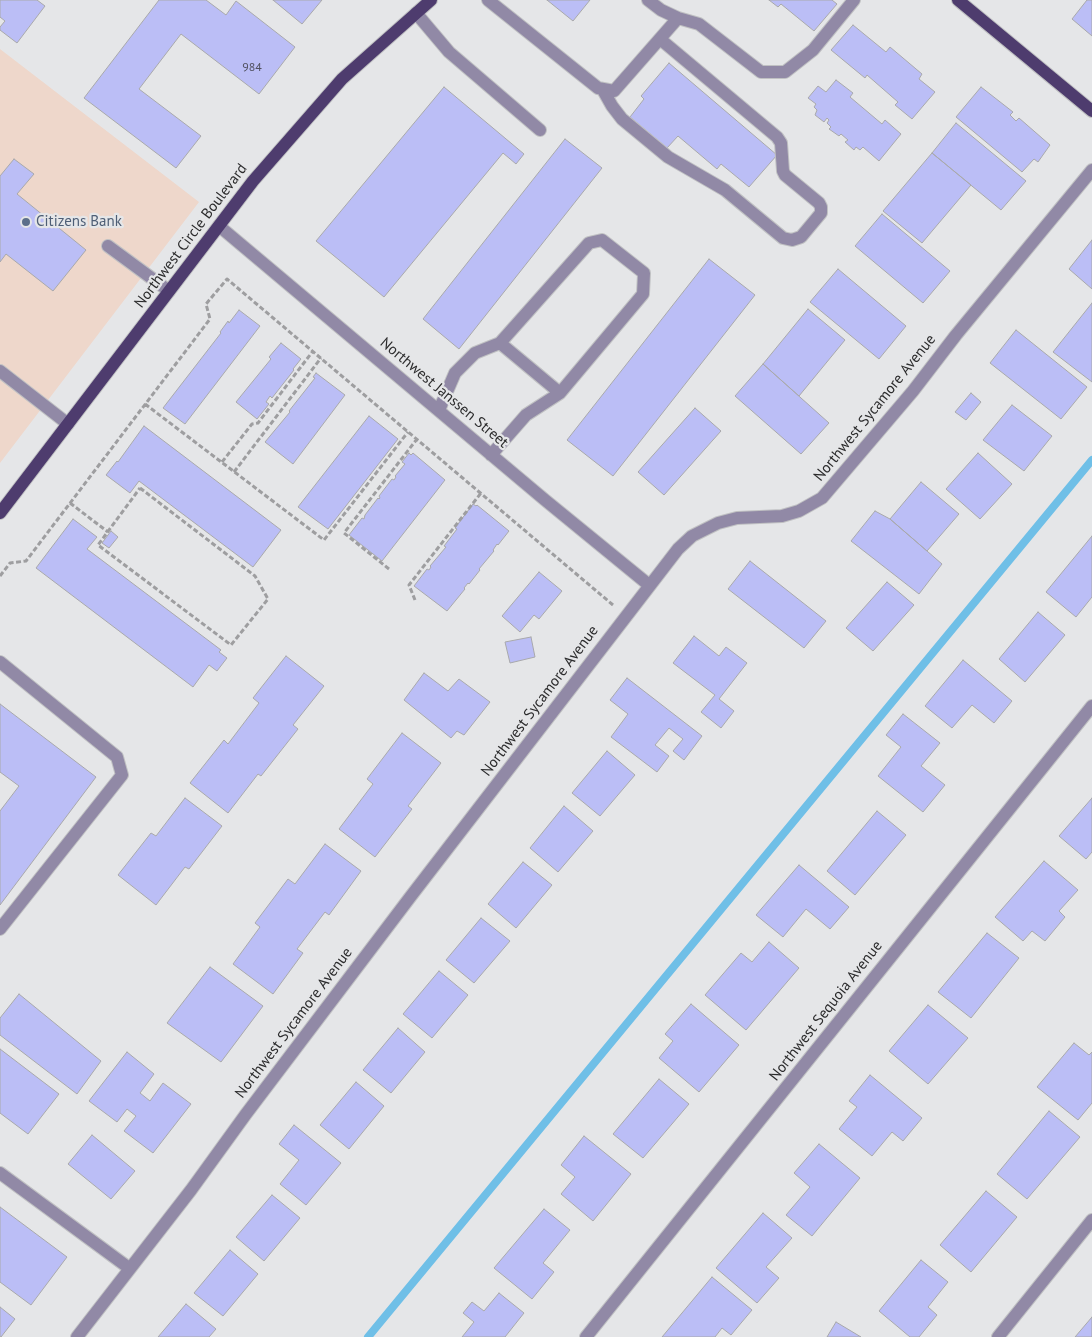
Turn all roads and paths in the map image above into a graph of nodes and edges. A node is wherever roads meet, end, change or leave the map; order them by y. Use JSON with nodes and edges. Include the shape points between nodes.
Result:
{"nodes":[{"id":1,"x":431,"y":0,"type":"edge"},
{"id":2,"x":488,"y":0,"type":"edge"},
{"id":3,"x":648,"y":0,"type":"edge"},
{"id":4,"x":854,"y":0,"type":"edge"},
{"id":5,"x":958,"y":0,"type":"edge"},
{"id":6,"x":416,"y":13,"type":"junction"},
{"id":7,"x":678,"y":18,"type":"junction"},
{"id":8,"x":660,"y":39,"type":"junction"},
{"id":9,"x":603,"y":90,"type":"junction"},
{"id":10,"x":1092,"y":111,"type":"edge"},
{"id":11,"x":540,"y":130,"type":"dead end"},
{"id":12,"x":1092,"y":170,"type":"edge"},
{"id":13,"x":219,"y":226,"type":"junction"},
{"id":14,"x":108,"y":246,"type":"dead end"},
{"id":15,"x":169,"y":292,"type":"junction"},
{"id":16,"x":500,"y":344,"type":"junction"},
{"id":17,"x":313,"y":351,"type":"junction"},
{"id":18,"x":321,"y":358,"type":"junction"},
{"id":19,"x":0,"y":371,"type":"edge"},
{"id":20,"x":560,"y":393,"type":"junction"},
{"id":21,"x":145,"y":404,"type":"junction"},
{"id":22,"x":439,"y":410,"type":"junction"},
{"id":23,"x":68,"y":424,"type":"junction"},
{"id":24,"x":408,"y":432,"type":"junction"},
{"id":25,"x":417,"y":439,"type":"junction"},
{"id":26,"x":492,"y":455,"type":"junction"},
{"id":27,"x":222,"y":462,"type":"junction"},
{"id":28,"x":234,"y":472,"type":"junction"},
{"id":29,"x":480,"y":493,"type":"junction"},
{"id":30,"x":70,"y":503,"type":"junction"},
{"id":31,"x":0,"y":513,"type":"edge"},
{"id":32,"x":108,"y":532,"type":"junction"},
{"id":33,"x":389,"y":569,"type":"dead end"},
{"id":34,"x":0,"y":576,"type":"edge"},
{"id":35,"x":649,"y":584,"type":"junction"},
{"id":36,"x":415,"y":600,"type":"dead end"},
{"id":37,"x":625,"y":616,"type":"junction"},
{"id":38,"x":0,"y":662,"type":"edge"},
{"id":39,"x":1092,"y":706,"type":"edge"},
{"id":40,"x":0,"y":929,"type":"edge"},
{"id":41,"x":0,"y":1173,"type":"edge"},
{"id":42,"x":1092,"y":1220,"type":"edge"},
{"id":43,"x":129,"y":1268,"type":"junction"},
{"id":44,"x":77,"y":1337,"type":"edge"},
{"id":45,"x":586,"y":1337,"type":"edge"},
{"id":46,"x":998,"y":1337,"type":"edge"}],
"edges":[{"from":1,"to":6,"type":"main road","name":"Northwest Circle Boulevard"},
{"from":2,"to":9,"type":"street"},
{"from":3,"to":7,"type":"street"},
{"from":4,"to":7,"type":"street","via":[[813,50],[785,72],[761,72],[699,24]]},
{"from":5,"to":10,"type":"main road"},
{"from":6,"to":11,"type":"street","via":[[450,52]]},
{"from":6,"to":13,"type":"main road","name":"Northwest Circle Boulevard","via":[[342,79],[253,181]]},
{"from":7,"to":8,"type":"street"},
{"from":8,"to":9,"type":"street","via":[[614,91]]},
{"from":8,"to":9,"type":"street","via":[[777,137],[781,143],[785,175],[821,207],[821,213],[800,237],[784,238],[725,190],[668,157],[622,119]]},
{"from":12,"to":35,"type":"street","name":"Northwest Sycamore Avenue","via":[[822,498],[799,512],[718,523],[692,536]]},
{"from":13,"to":15,"type":"main road","name":"Northwest Circle Boulevard"},
{"from":13,"to":22,"type":"street","name":"Northwest Janssen Street"},
{"from":14,"to":15,"type":"street"},
{"from":15,"to":23,"type":"main road","name":"Northwest Circle Boulevard"},
{"from":16,"to":20,"type":"street"},
{"from":16,"to":20,"type":"street","via":[[589,243],[602,240],[644,273],[643,294]]},
{"from":16,"to":22,"type":"street","via":[[475,353],[455,373]]},
{"from":17,"to":18,"type":"path"},
{"from":17,"to":21,"type":"path","via":[[227,279],[206,304],[210,319]]},
{"from":17,"to":27,"type":"path","via":[[258,423],[252,424]]},
{"from":18,"to":24,"type":"path"},
{"from":18,"to":28,"type":"path"},
{"from":19,"to":23,"type":"street"},
{"from":20,"to":26,"type":"street","via":[[526,415]]},
{"from":21,"to":27,"type":"path"},
{"from":21,"to":30,"type":"path"},
{"from":22,"to":26,"type":"street","name":"Northwest Janssen Street"},
{"from":23,"to":31,"type":"main road","name":"Northwest Circle Boulevard"},
{"from":24,"to":25,"type":"path"},
{"from":24,"to":28,"type":"path","via":[[324,540]]},
{"from":25,"to":29,"type":"path"},
{"from":25,"to":33,"type":"path","via":[[344,533]]},
{"from":26,"to":35,"type":"street","name":"Northwest Janssen Street"},
{"from":27,"to":28,"type":"path"},
{"from":29,"to":36,"type":"path","via":[[410,584]]},
{"from":29,"to":37,"type":"path"},
{"from":30,"to":32,"type":"path"},
{"from":30,"to":34,"type":"path","via":[[26,561],[10,563]]},
{"from":32,"to":32,"type":"path","via":[[98,545],[231,645],[268,599],[255,576],[140,488]]},
{"from":35,"to":37,"type":"street","name":"Northwest Sycamore Avenue"},
{"from":37,"to":43,"type":"street","name":"Northwest Sycamore Avenue"},
{"from":38,"to":40,"type":"street","via":[[116,757],[122,774]]},
{"from":39,"to":45,"type":"street","name":"Northwest Sequoia Avenue"},
{"from":41,"to":43,"type":"street"},
{"from":42,"to":46,"type":"street"},
{"from":43,"to":44,"type":"street","name":"Northwest Sycamore Avenue"}]}
